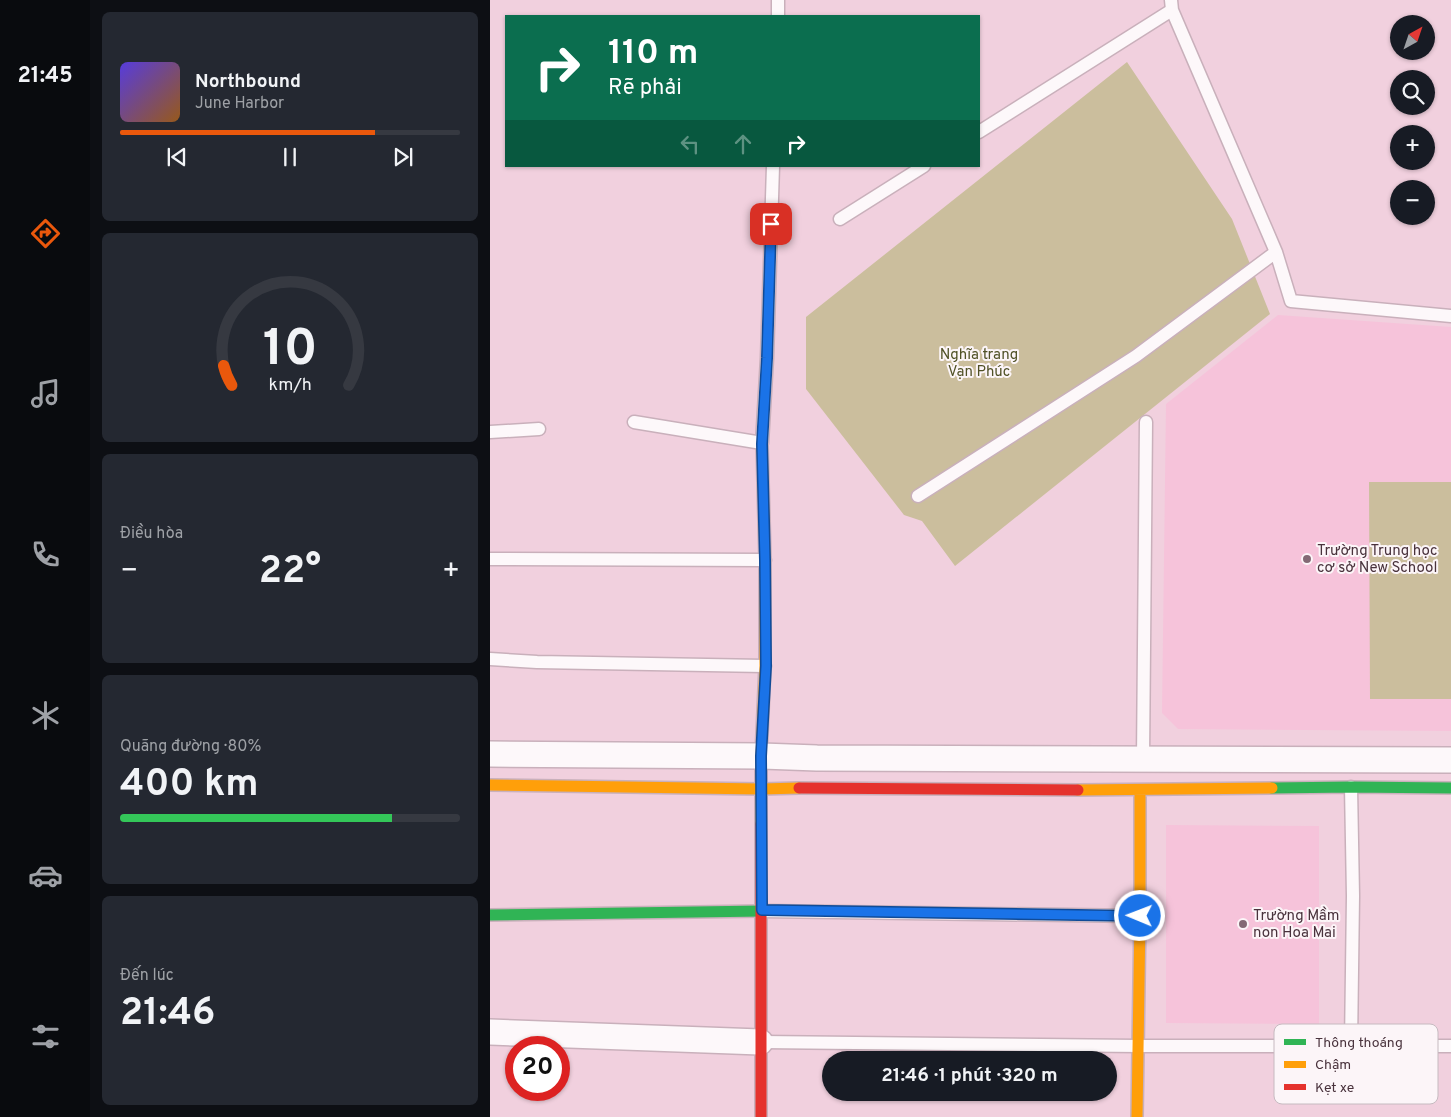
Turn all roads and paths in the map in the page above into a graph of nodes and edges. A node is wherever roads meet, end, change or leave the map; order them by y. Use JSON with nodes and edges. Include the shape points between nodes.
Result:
{"nodes":[{"id":1,"x":778,"y":0,"type":"edge"},
{"id":2,"x":1172,"y":5,"type":"edge"},
{"id":3,"x":778,"y":15,"type":"edge"},
{"id":4,"x":980,"y":131,"type":"edge"},
{"id":5,"x":773,"y":167,"type":"edge"},
{"id":6,"x":922,"y":167,"type":"edge"},
{"id":7,"x":840,"y":219,"type":"dead end"},
{"id":8,"x":1276,"y":252,"type":"junction"},
{"id":9,"x":1451,"y":316,"type":"edge"},
{"id":10,"x":634,"y":422,"type":"dead end"},
{"id":11,"x":1146,"y":422,"type":"dead end"},
{"id":12,"x":539,"y":429,"type":"dead end"},
{"id":13,"x":490,"y":432,"type":"edge"},
{"id":14,"x":762,"y":444,"type":"junction"},
{"id":15,"x":918,"y":496,"type":"dead end"},
{"id":16,"x":490,"y":558,"type":"edge"},
{"id":17,"x":765,"y":560,"type":"junction"},
{"id":18,"x":490,"y":659,"type":"edge"},
{"id":19,"x":766,"y":666,"type":"junction"},
{"id":20,"x":490,"y":754,"type":"edge"},
{"id":21,"x":761,"y":756,"type":"junction"},
{"id":22,"x":1143,"y":759,"type":"junction"},
{"id":23,"x":1451,"y":760,"type":"edge"},
{"id":24,"x":490,"y":785,"type":"edge"},
{"id":25,"x":1350,"y":787,"type":"junction"},
{"id":26,"x":1451,"y":788,"type":"edge"},
{"id":27,"x":762,"y":789,"type":"junction"},
{"id":28,"x":1140,"y":790,"type":"junction"},
{"id":29,"x":762,"y":910,"type":"junction"},
{"id":30,"x":490,"y":915,"type":"edge"},
{"id":31,"x":1140,"y":916,"type":"junction"},
{"id":32,"x":1351,"y":1024,"type":"edge"},
{"id":33,"x":490,"y":1032,"type":"edge"},
{"id":34,"x":760,"y":1042,"type":"junction"},
{"id":35,"x":1274,"y":1045,"type":"edge"},
{"id":36,"x":1138,"y":1046,"type":"junction"},
{"id":37,"x":1438,"y":1046,"type":"edge"},
{"id":38,"x":1451,"y":1046,"type":"edge"},
{"id":39,"x":761,"y":1117,"type":"edge"},
{"id":40,"x":1137,"y":1117,"type":"edge"}],
"edges":[{"from":1,"to":3,"type":"lane"},
{"from":2,"to":4,"type":"lane"},
{"from":2,"to":8,"type":"lane"},
{"from":5,"to":14,"type":"lane"},
{"from":6,"to":7,"type":"lane"},
{"from":8,"to":9,"type":"lane","via":[[1291,300]]},
{"from":8,"to":15,"type":"lane","via":[[1136,356]]},
{"from":10,"to":14,"type":"lane"},
{"from":11,"to":22,"type":"lane"},
{"from":12,"to":13,"type":"lane"},
{"from":14,"to":17,"type":"street"},
{"from":16,"to":17,"type":"lane"},
{"from":17,"to":19,"type":"street"},
{"from":18,"to":19,"type":"lane"},
{"from":19,"to":21,"type":"street"},
{"from":20,"to":21,"type":"street"},
{"from":21,"to":22,"type":"street"},
{"from":21,"to":27,"type":"street"},
{"from":22,"to":23,"type":"street"},
{"from":24,"to":27,"type":"street"},
{"from":25,"to":26,"type":"street"},
{"from":25,"to":28,"type":"street"},
{"from":25,"to":32,"type":"lane"},
{"from":27,"to":28,"type":"street"},
{"from":27,"to":29,"type":"street"},
{"from":28,"to":31,"type":"street"},
{"from":29,"to":30,"type":"street"},
{"from":29,"to":31,"type":"lane"},
{"from":29,"to":34,"type":"street"},
{"from":31,"to":36,"type":"street"},
{"from":33,"to":34,"type":"street"},
{"from":34,"to":36,"type":"lane"},
{"from":34,"to":39,"type":"street"},
{"from":35,"to":36,"type":"lane"},
{"from":36,"to":40,"type":"street"},
{"from":37,"to":38,"type":"lane"}]}
